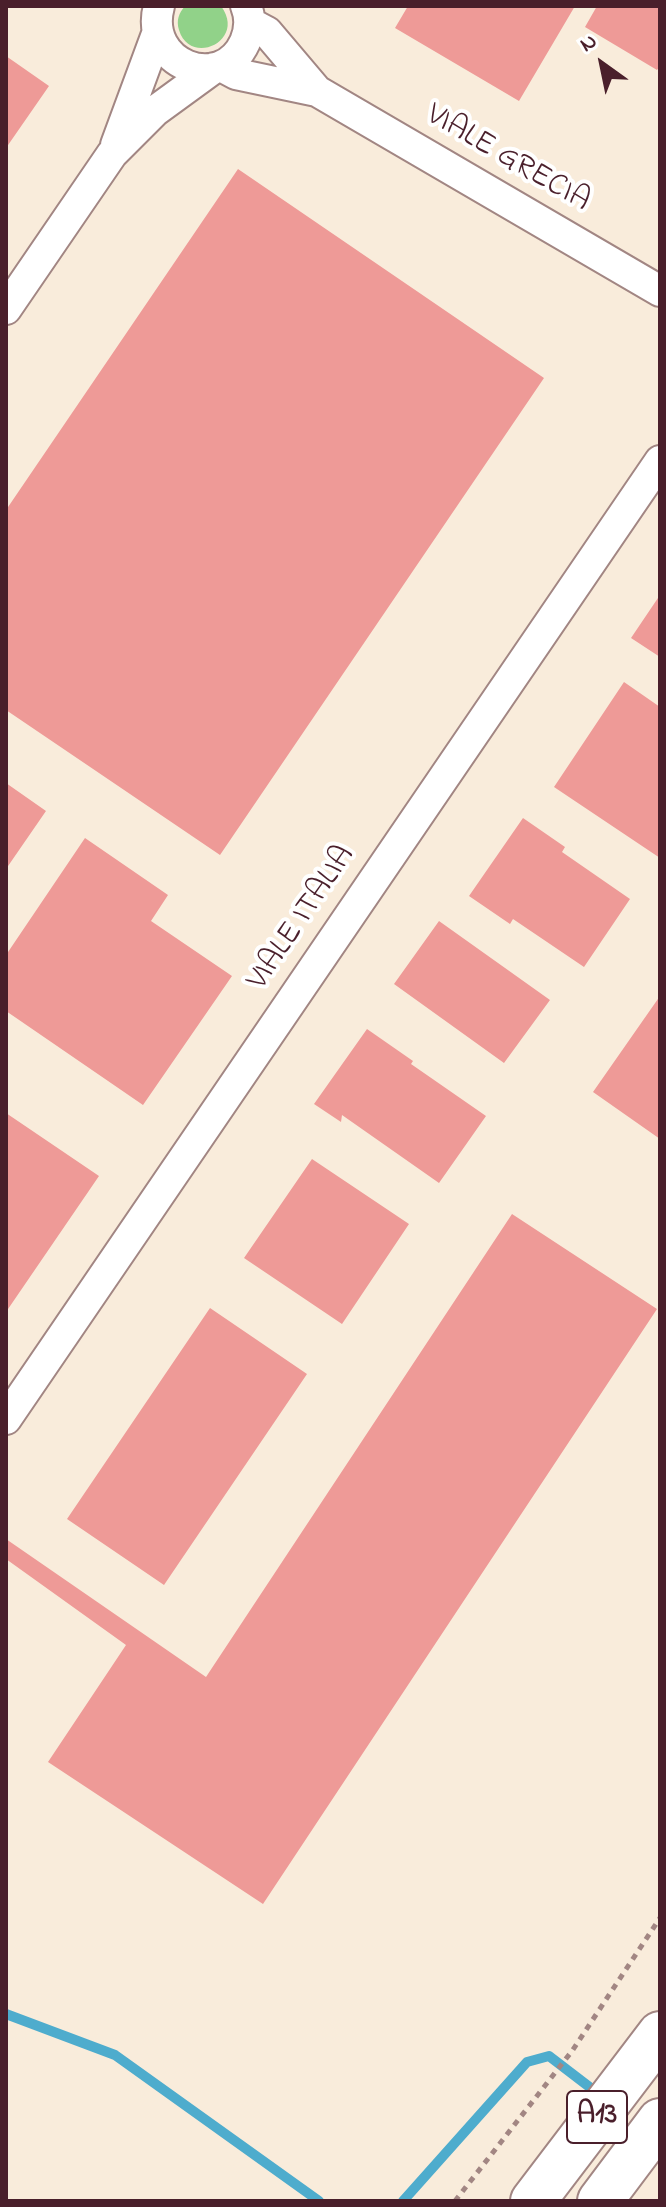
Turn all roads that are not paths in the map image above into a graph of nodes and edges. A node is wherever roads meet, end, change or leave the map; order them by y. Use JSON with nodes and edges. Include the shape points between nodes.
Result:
{"nodes":[{"id":1,"x":250,"y":12,"type":"edge"},
{"id":2,"x":152,"y":17,"type":"edge"},
{"id":3,"x":217,"y":67,"type":"junction"},
{"id":4,"x":317,"y":91,"type":"junction"},
{"id":5,"x":112,"y":154,"type":"junction"},
{"id":6,"x":660,"y":291,"type":"edge"},
{"id":7,"x":6,"y":309,"type":"edge"},
{"id":8,"x":660,"y":461,"type":"edge"},
{"id":9,"x":6,"y":1419,"type":"edge"},
{"id":10,"x":660,"y":2034,"type":"edge"},
{"id":11,"x":660,"y":2121,"type":"edge"},
{"id":12,"x":533,"y":2201,"type":"edge"},
{"id":13,"x":600,"y":2201,"type":"edge"}],
"edges":[{"from":1,"to":3,"type":"street","via":[[242,48]]},
{"from":1,"to":4,"type":"street"},
{"from":2,"to":3,"type":"street","via":[[165,50],[178,63],[195,69]]},
{"from":2,"to":5,"type":"street"},
{"from":3,"to":4,"type":"street"},
{"from":3,"to":5,"type":"street","via":[[155,111]]},
{"from":4,"to":6,"type":"street","name":"VIALE GRECIA"},
{"from":5,"to":7,"type":"street"},
{"from":8,"to":9,"type":"street","name":"VIALE ITALIA"},
{"from":10,"to":12,"type":"highway","number":"A13"},
{"from":11,"to":13,"type":"highway","number":"A13"}]}
